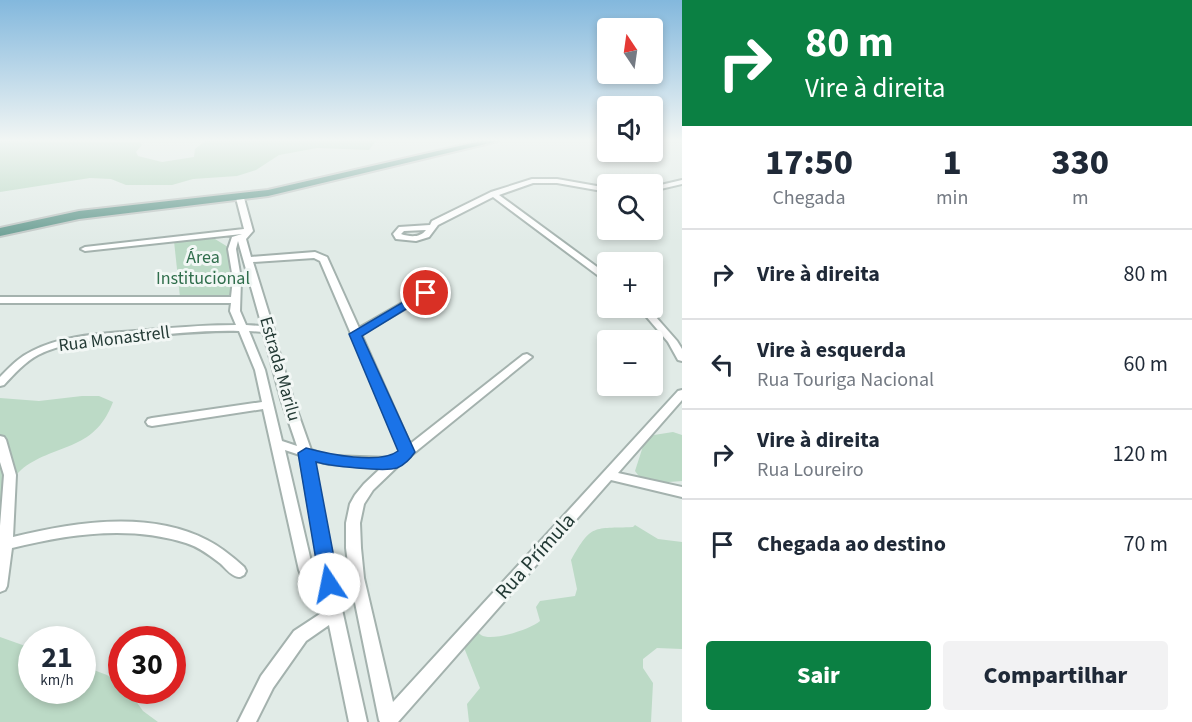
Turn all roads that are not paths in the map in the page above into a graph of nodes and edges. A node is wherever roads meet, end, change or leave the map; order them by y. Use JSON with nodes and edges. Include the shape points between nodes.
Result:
{"nodes":[{"id":1,"x":343,"y":175,"type":"edge"},
{"id":2,"x":682,"y":182,"type":"edge"},
{"id":3,"x":663,"y":186,"type":"edge"},
{"id":4,"x":597,"y":188,"type":"edge"},
{"id":5,"x":494,"y":194,"type":"junction"},
{"id":6,"x":240,"y":198,"type":"junction"},
{"id":7,"x":432,"y":227,"type":"dead end"},
{"id":8,"x":0,"y":232,"type":"edge"},
{"id":9,"x":248,"y":233,"type":"junction"},
{"id":10,"x":85,"y":249,"type":"dead end"},
{"id":11,"x":249,"y":260,"type":"junction"},
{"id":12,"x":597,"y":272,"type":"edge"},
{"id":13,"x":426,"y":293,"type":"dead end"},
{"id":14,"x":0,"y":300,"type":"edge"},
{"id":15,"x":236,"y":300,"type":"junction"},
{"id":16,"x":652,"y":318,"type":"edge"},
{"id":17,"x":240,"y":327,"type":"junction"},
{"id":18,"x":269,"y":330,"type":"junction"},
{"id":19,"x":355,"y":334,"type":"junction"},
{"id":20,"x":526,"y":357,"type":"dead end"},
{"id":21,"x":682,"y":358,"type":"edge"},
{"id":22,"x":0,"y":382,"type":"edge"},
{"id":23,"x":682,"y":393,"type":"edge"},
{"id":24,"x":268,"y":405,"type":"junction"},
{"id":25,"x":152,"y":422,"type":"dead end"},
{"id":26,"x":0,"y":440,"type":"edge"},
{"id":27,"x":278,"y":444,"type":"junction"},
{"id":28,"x":407,"y":452,"type":"junction"},
{"id":29,"x":306,"y":453,"type":"junction"},
{"id":30,"x":394,"y":463,"type":"junction"},
{"id":31,"x":608,"y":475,"type":"junction"},
{"id":32,"x":682,"y":492,"type":"edge"},
{"id":33,"x":6,"y":544,"type":"junction"},
{"id":34,"x":239,"y":570,"type":"dead end"},
{"id":35,"x":0,"y":586,"type":"edge"},
{"id":36,"x":334,"y":609,"type":"junction"},
{"id":37,"x":389,"y":721,"type":"edge"},
{"id":38,"x":247,"y":722,"type":"edge"},
{"id":39,"x":358,"y":722,"type":"edge"}],
"edges":[{"from":1,"to":6,"type":"main road"},
{"from":2,"to":3,"type":"street"},
{"from":4,"to":5,"type":"street","via":[[544,180],[518,184]]},
{"from":5,"to":7,"type":"street"},
{"from":5,"to":12,"type":"street"},
{"from":6,"to":8,"type":"main road","via":[[79,215]]},
{"from":6,"to":9,"type":"street","name":"Estrada Marilu"},
{"from":9,"to":10,"type":"street"},
{"from":9,"to":11,"type":"street","name":"Estrada Marilu","via":[[242,239]]},
{"from":9,"to":15,"type":"street","via":[[235,239],[232,249]]},
{"from":11,"to":18,"type":"street","name":"Estrada Marilu"},
{"from":11,"to":19,"type":"street","via":[[321,256]]},
{"from":13,"to":19,"type":"street"},
{"from":14,"to":15,"type":"street"},
{"from":15,"to":17,"type":"street"},
{"from":16,"to":21,"type":"street"},
{"from":17,"to":18,"type":"street","name":"Rua Monastrell"},
{"from":17,"to":22,"type":"street","name":"Rua Monastrell","via":[[55,345],[37,351]]},
{"from":17,"to":24,"type":"street","via":[[260,370]]},
{"from":18,"to":29,"type":"street","name":"Estrada Marilu"},
{"from":19,"to":28,"type":"street"},
{"from":20,"to":28,"type":"street"},
{"from":23,"to":31,"type":"street","name":"Rua Prímula"},
{"from":24,"to":25,"type":"street"},
{"from":24,"to":27,"type":"street"},
{"from":26,"to":33,"type":"street","via":[[10,475]]},
{"from":27,"to":29,"type":"street"},
{"from":27,"to":36,"type":"street","via":[[306,570],[311,583]]},
{"from":28,"to":30,"type":"street"},
{"from":29,"to":30,"type":"street","via":[[329,460]]},
{"from":29,"to":36,"type":"street","name":"Estrada Marilu"},
{"from":30,"to":37,"type":"street","via":[[357,504],[352,534],[355,567]]},
{"from":31,"to":32,"type":"street"},
{"from":31,"to":37,"type":"street","name":"Rua Prímula"},
{"from":33,"to":34,"type":"street","via":[[44,535],[121,526],[190,538],[217,552]]},
{"from":33,"to":35,"type":"street"},
{"from":36,"to":38,"type":"street","via":[[300,636],[267,682]]},
{"from":36,"to":39,"type":"street","name":"Estrada Marilu"}]}
